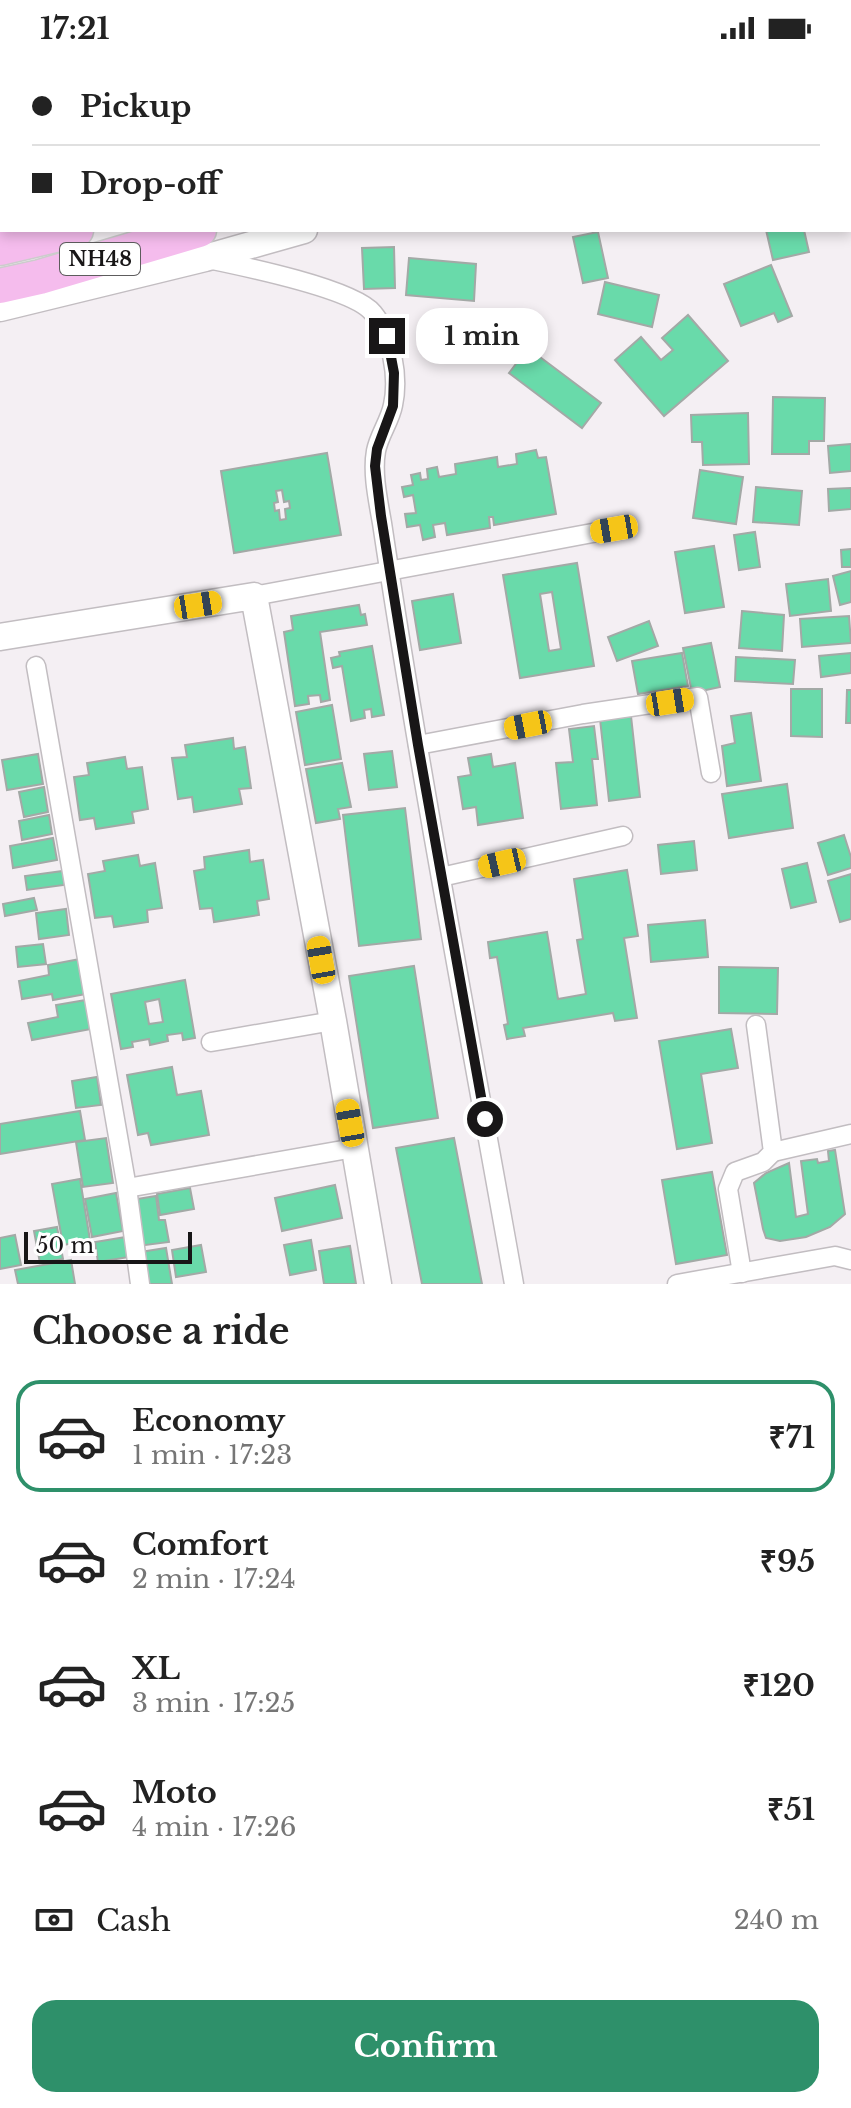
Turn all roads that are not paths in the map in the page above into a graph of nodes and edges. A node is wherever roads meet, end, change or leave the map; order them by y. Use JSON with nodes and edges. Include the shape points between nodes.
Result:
{"nodes":[{"id":1,"x":68,"y":232,"type":"edge"},
{"id":2,"x":289,"y":232,"type":"edge"},
{"id":3,"x":202,"y":244,"type":"edge"},
{"id":4,"x":0,"y":248,"type":"edge"},
{"id":5,"x":0,"y":286,"type":"edge"},
{"id":6,"x":0,"y":308,"type":"edge"},
{"id":7,"x":614,"y":529,"type":"dead end"},
{"id":8,"x":389,"y":570,"type":"junction"},
{"id":9,"x":254,"y":596,"type":"junction"},
{"id":10,"x":0,"y":637,"type":"edge"},
{"id":11,"x":36,"y":666,"type":"dead end"},
{"id":12,"x":418,"y":745,"type":"junction"},
{"id":13,"x":711,"y":773,"type":"dead end"},
{"id":14,"x":623,"y":836,"type":"dead end"},
{"id":15,"x":441,"y":877,"type":"junction"},
{"id":16,"x":333,"y":1021,"type":"junction"},
{"id":17,"x":756,"y":1025,"type":"dead end"},
{"id":18,"x":211,"y":1042,"type":"dead end"},
{"id":19,"x":851,"y":1134,"type":"edge"},
{"id":20,"x":354,"y":1148,"type":"junction"},
{"id":21,"x":773,"y":1152,"type":"junction"},
{"id":22,"x":127,"y":1188,"type":"junction"},
{"id":23,"x":851,"y":1260,"type":"edge"},
{"id":24,"x":742,"y":1273,"type":"junction"},
{"id":25,"x":140,"y":1284,"type":"edge"},
{"id":26,"x":378,"y":1284,"type":"edge"},
{"id":27,"x":514,"y":1284,"type":"edge"},
{"id":28,"x":677,"y":1284,"type":"edge"}],
"edges":[{"from":1,"to":4,"type":"highway","number":"NH48"},
{"from":2,"to":3,"type":"street"},
{"from":3,"to":5,"type":"highway","number":"NH48"},
{"from":3,"to":6,"type":"street"},
{"from":3,"to":8,"type":"street","via":[[350,299],[372,311],[387,336],[393,406],[375,466]]},
{"from":7,"to":8,"type":"street"},
{"from":8,"to":9,"type":"street"},
{"from":8,"to":12,"type":"street"},
{"from":9,"to":10,"type":"street"},
{"from":9,"to":16,"type":"street"},
{"from":11,"to":22,"type":"street"},
{"from":12,"to":13,"type":"street","via":[[698,697]]},
{"from":12,"to":15,"type":"street"},
{"from":14,"to":15,"type":"street"},
{"from":15,"to":27,"type":"street"},
{"from":16,"to":18,"type":"street"},
{"from":16,"to":20,"type":"street"},
{"from":17,"to":21,"type":"street"},
{"from":19,"to":21,"type":"street"},
{"from":20,"to":22,"type":"street"},
{"from":20,"to":26,"type":"street"},
{"from":21,"to":24,"type":"street","via":[[763,1162],[735,1172],[728,1189]]},
{"from":22,"to":25,"type":"street"},
{"from":23,"to":24,"type":"street","via":[[835,1256]]},
{"from":24,"to":28,"type":"street"}]}
